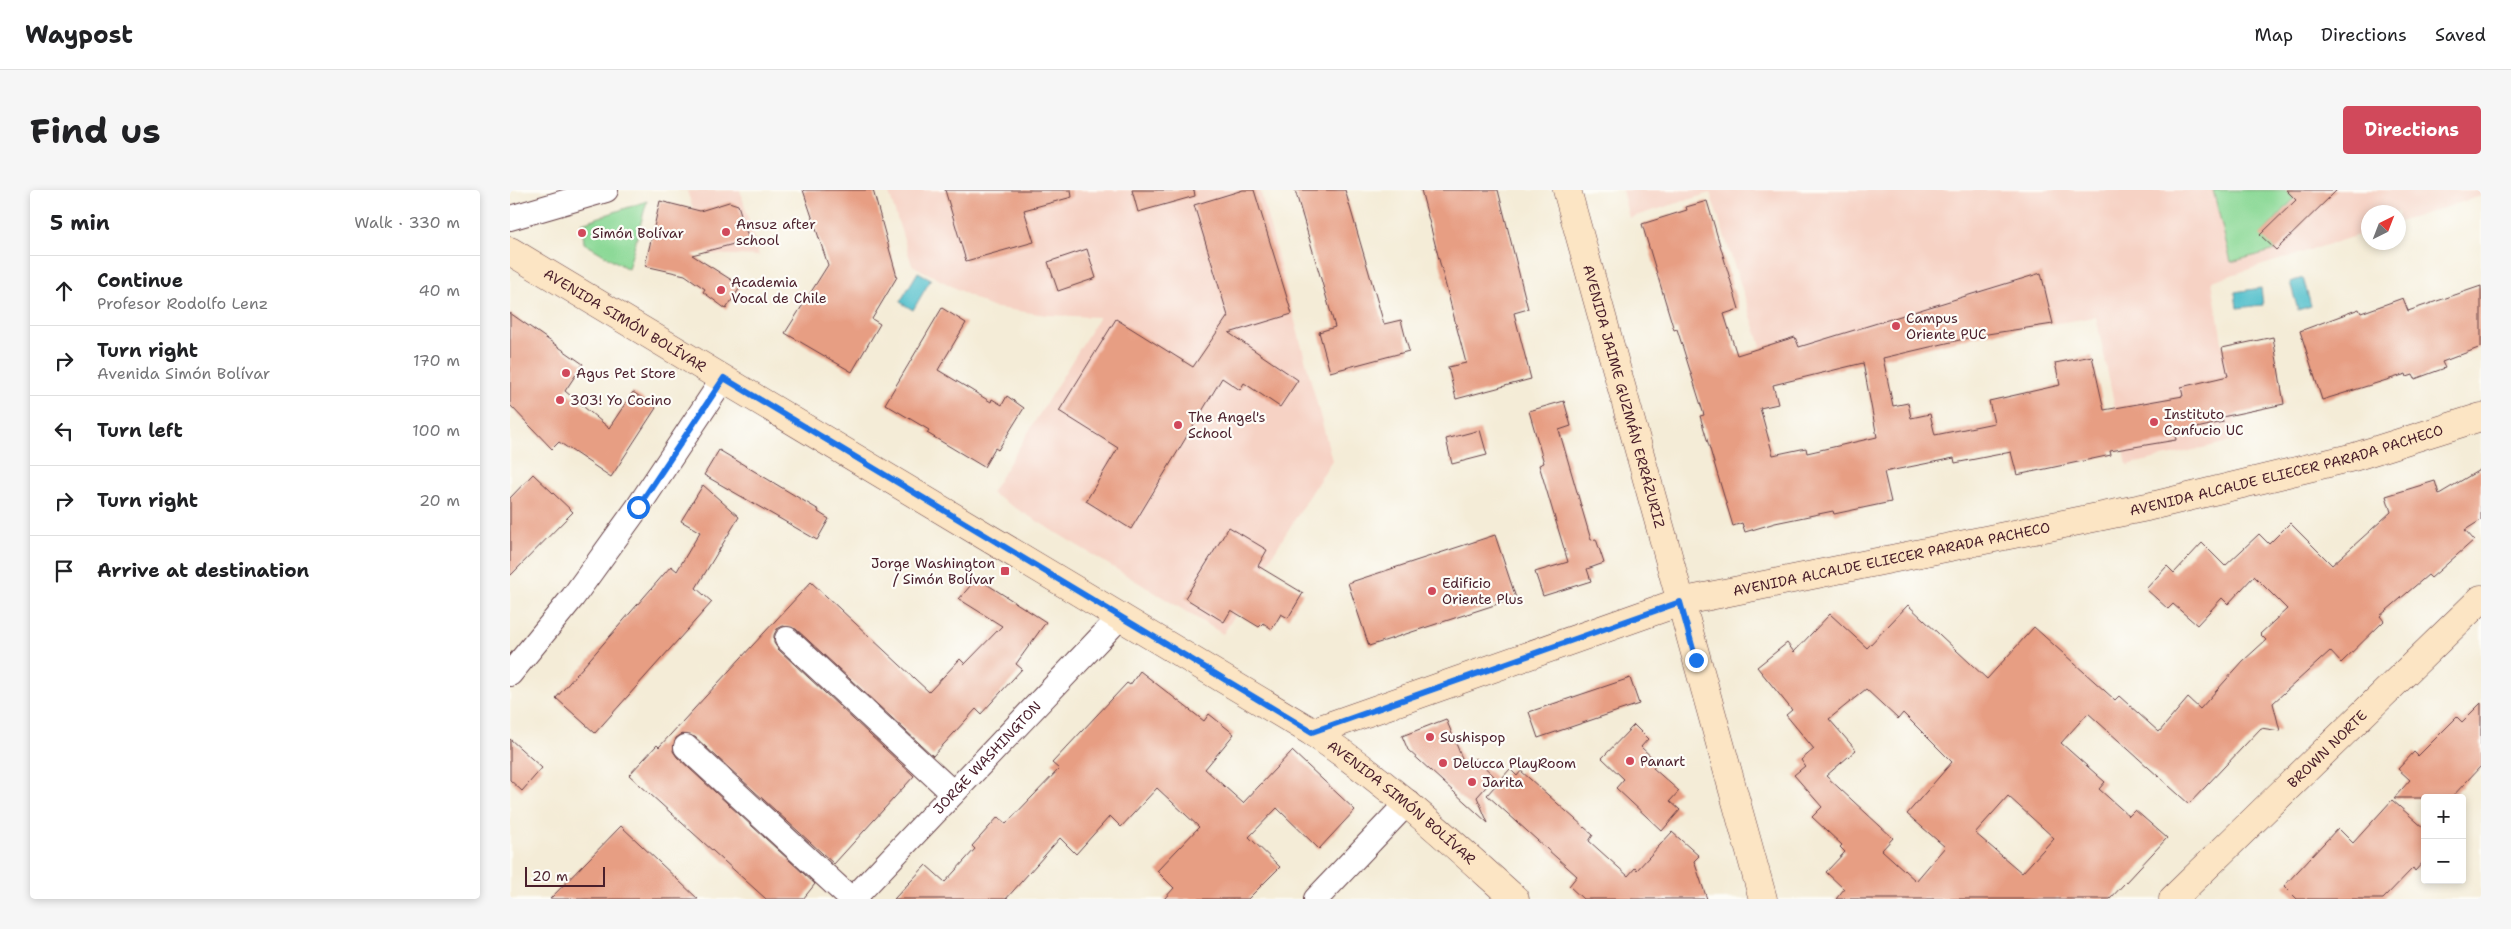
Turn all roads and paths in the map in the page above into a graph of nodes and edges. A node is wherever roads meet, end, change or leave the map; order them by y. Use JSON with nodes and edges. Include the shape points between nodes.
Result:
{"nodes":[{"id":1,"x":606,"y":190,"type":"edge"},
{"id":2,"x":1567,"y":190,"type":"edge"},
{"id":3,"x":510,"y":218,"type":"edge"},
{"id":4,"x":510,"y":251,"type":"edge"},
{"id":5,"x":724,"y":378,"type":"junction"},
{"id":6,"x":2481,"y":417,"type":"edge"},
{"id":7,"x":2481,"y":599,"type":"edge"},
{"id":8,"x":1680,"y":602,"type":"junction"},
{"id":9,"x":1121,"y":616,"type":"junction"},
{"id":10,"x":787,"y":639,"type":"dead end"},
{"id":11,"x":510,"y":674,"type":"edge"},
{"id":12,"x":1312,"y":732,"type":"junction"},
{"id":13,"x":686,"y":747,"type":"dead end"},
{"id":14,"x":953,"y":793,"type":"junction"},
{"id":15,"x":1408,"y":802,"type":"junction"},
{"id":16,"x":852,"y":899,"type":"edge"},
{"id":17,"x":1316,"y":899,"type":"edge"},
{"id":18,"x":1515,"y":899,"type":"edge"},
{"id":19,"x":1764,"y":899,"type":"edge"},
{"id":20,"x":2173,"y":899,"type":"edge"}],
"edges":[{"from":1,"to":3,"type":"street"},
{"from":2,"to":8,"type":"street","name":"AVENIDA JAIME GUZMÁN ERRÁZURIZ"},
{"from":4,"to":5,"type":"street","name":"AVENIDA SIMÓN BOLÍVAR"},
{"from":5,"to":9,"type":"street","name":"AVENIDA SIMÓN BOLÍVAR"},
{"from":5,"to":11,"type":"street","via":[[633,515],[573,597]]},
{"from":6,"to":8,"type":"street","name":"AVENIDA ALCALDE ELIECER PARADA PACHECO","via":[[2354,457],[2156,505]]},
{"from":7,"to":20,"type":"street","name":"BROWN NORTE"},
{"from":8,"to":12,"type":"street","name":"AVENIDA ALCALDE ELIECER PARADA PACHECO"},
{"from":8,"to":19,"type":"street","name":"AVENIDA JAIME GUZMÁN ERRÁZURIZ"},
{"from":9,"to":12,"type":"street","name":"AVENIDA SIMÓN BOLÍVAR"},
{"from":9,"to":14,"type":"street","name":"JORGE WASHINGTON"},
{"from":10,"to":14,"type":"street"},
{"from":12,"to":15,"type":"street","name":"AVENIDA SIMÓN BOLÍVAR"},
{"from":13,"to":16,"type":"street"},
{"from":14,"to":16,"type":"street","name":"JORGE WASHINGTON"},
{"from":15,"to":17,"type":"street"},
{"from":15,"to":18,"type":"street","name":"AVENIDA SIMÓN BOLÍVAR"}]}
